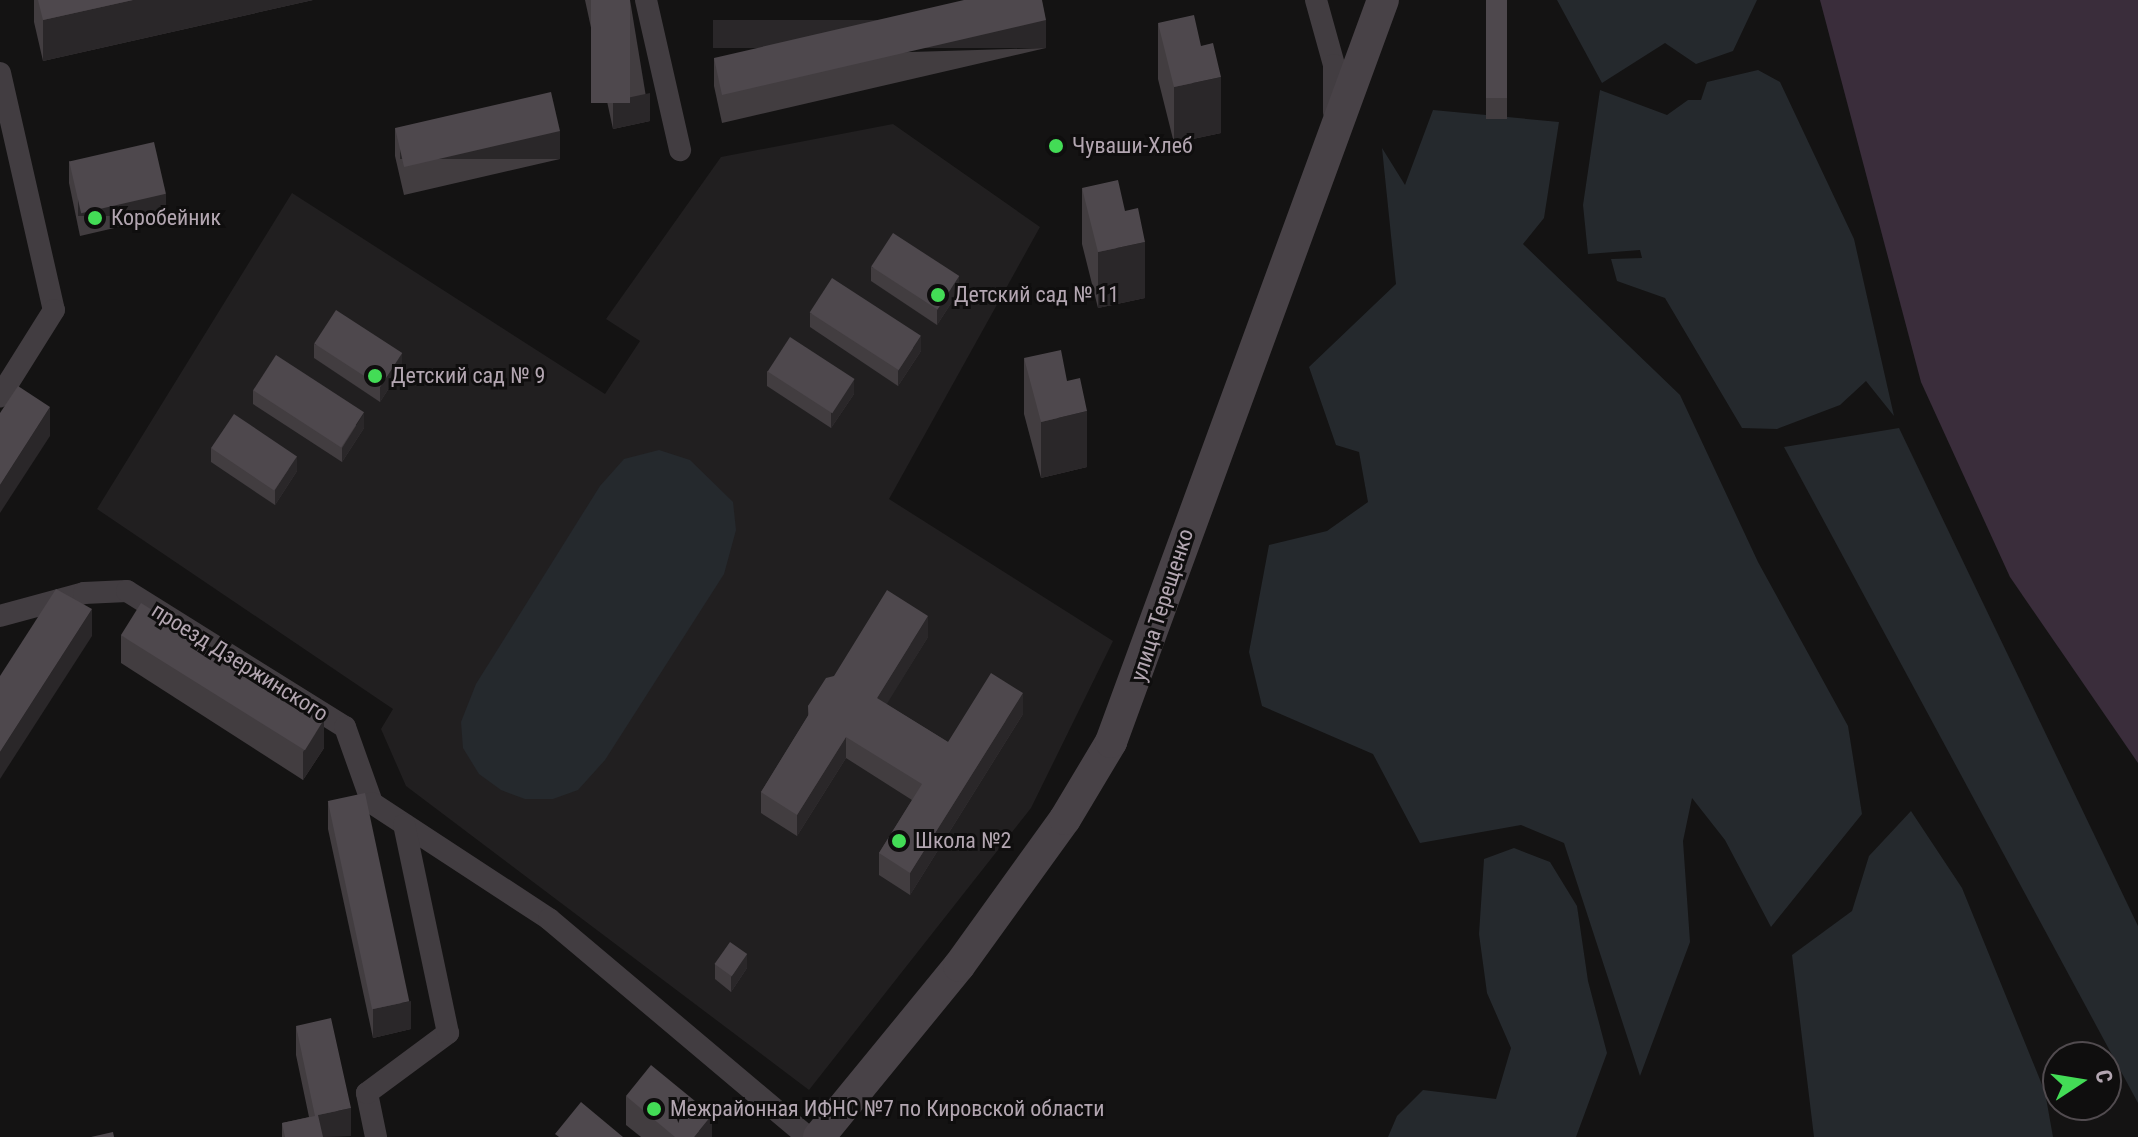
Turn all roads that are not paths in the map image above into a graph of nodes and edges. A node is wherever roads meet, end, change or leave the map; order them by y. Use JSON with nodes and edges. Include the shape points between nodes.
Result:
{"nodes":[{"id":1,"x":646,"y":0,"type":"edge"},
{"id":2,"x":1316,"y":0,"type":"edge"},
{"id":3,"x":1383,"y":0,"type":"edge"},
{"id":4,"x":0,"y":73,"type":"edge"},
{"id":5,"x":1332,"y":134,"type":"junction"},
{"id":6,"x":680,"y":150,"type":"dead end"},
{"id":7,"x":0,"y":396,"type":"edge"},
{"id":8,"x":0,"y":616,"type":"edge"},
{"id":9,"x":404,"y":825,"type":"junction"},
{"id":10,"x":376,"y":1137,"type":"edge"},
{"id":11,"x":808,"y":1137,"type":"edge"},
{"id":12,"x":819,"y":1137,"type":"edge"}],
"edges":[{"from":1,"to":6,"type":"street"},
{"from":2,"to":5,"type":"street","name":"улица Терещенко","via":[[1334,65]]},
{"from":3,"to":5,"type":"street"},
{"from":4,"to":7,"type":"street","via":[[54,310]]},
{"from":5,"to":12,"type":"street","name":"улица Терещенко","via":[[1111,742],[1056,831],[959,966]]},
{"from":8,"to":9,"type":"street","name":"проезд Дзержинского","via":[[84,593],[127,591],[345,727],[372,803]]},
{"from":9,"to":10,"type":"street","via":[[448,1033],[367,1093]]},
{"from":9,"to":11,"type":"street","name":"проезд Дзержинского","via":[[549,919]]}]}
